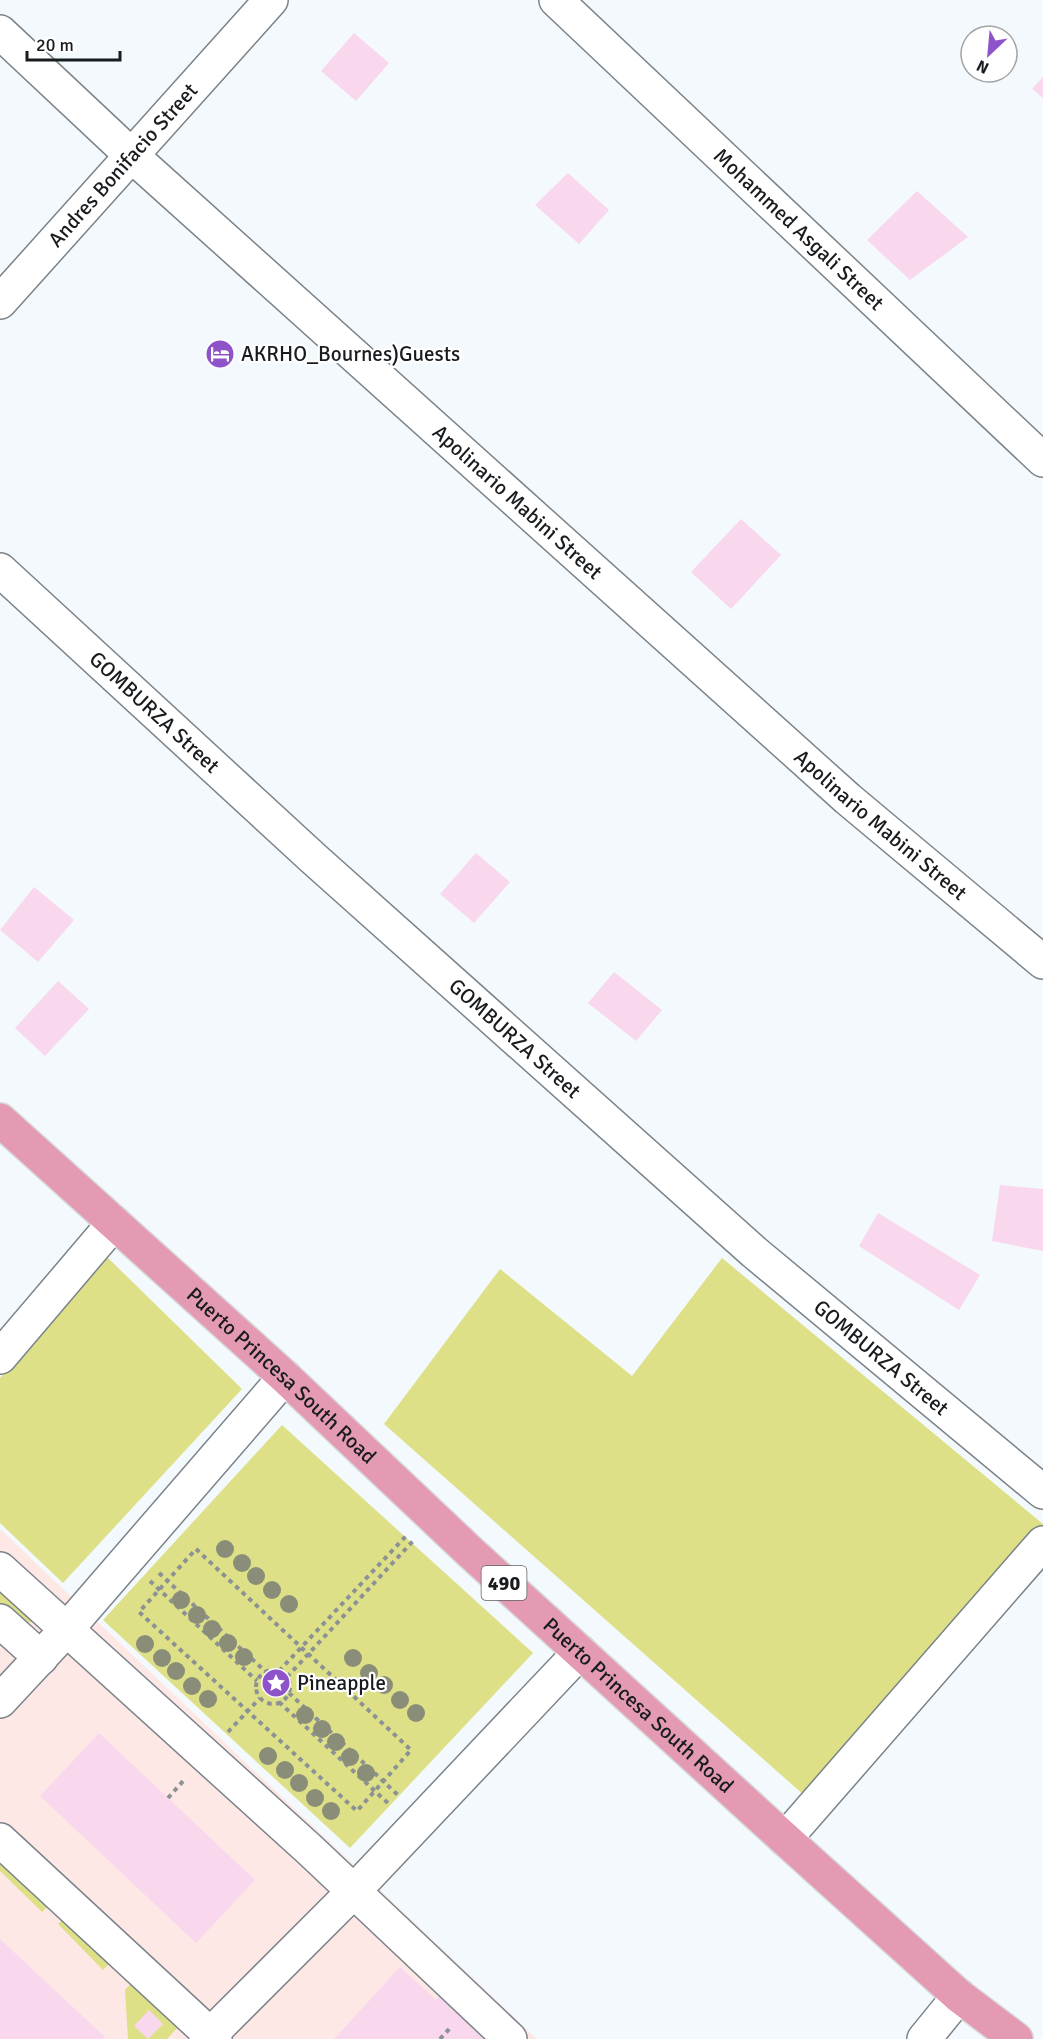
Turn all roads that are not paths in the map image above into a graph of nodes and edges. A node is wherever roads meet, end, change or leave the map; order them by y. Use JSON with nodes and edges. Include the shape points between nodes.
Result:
{"nodes":[{"id":1,"x":271,"y":0,"type":"edge"},
{"id":2,"x":556,"y":0,"type":"edge"},
{"id":3,"x":0,"y":32,"type":"edge"},
{"id":4,"x":130,"y":154,"type":"junction"},
{"id":5,"x":0,"y":302,"type":"edge"},
{"id":6,"x":1043,"y":460,"type":"edge"},
{"id":7,"x":0,"y":570,"type":"edge"},
{"id":8,"x":1043,"y":962,"type":"edge"},
{"id":9,"x":0,"y":1120,"type":"edge"},
{"id":10,"x":114,"y":1222,"type":"junction"},
{"id":11,"x":0,"y":1357,"type":"edge"},
{"id":12,"x":285,"y":1377,"type":"junction"},
{"id":13,"x":1043,"y":1492,"type":"edge"},
{"id":14,"x":1043,"y":1543,"type":"edge"},
{"id":15,"x":0,"y":1569,"type":"edge"},
{"id":16,"x":0,"y":1621,"type":"edge"},
{"id":17,"x":67,"y":1629,"type":"junction"},
{"id":18,"x":580,"y":1652,"type":"junction"},
{"id":19,"x":40,"y":1658,"type":"junction"},
{"id":20,"x":0,"y":1701,"type":"edge"},
{"id":21,"x":785,"y":1839,"type":"junction"},
{"id":22,"x":0,"y":1840,"type":"edge"},
{"id":23,"x":353,"y":1892,"type":"junction"},
{"id":24,"x":959,"y":1996,"type":"junction"},
{"id":25,"x":210,"y":2037,"type":"edge"},
{"id":26,"x":510,"y":2039,"type":"edge"},
{"id":27,"x":924,"y":2039,"type":"edge"},
{"id":28,"x":1016,"y":2039,"type":"edge"}],
"edges":[{"from":1,"to":4,"type":"street","name":"Andres Bonifacio Street"},
{"from":2,"to":6,"type":"street","name":"Mohammed Asgali Street"},
{"from":3,"to":4,"type":"street","name":"Apolinario Mabini Street"},
{"from":4,"to":5,"type":"street","name":"Andres Bonifacio Street"},
{"from":4,"to":8,"type":"street","name":"Apolinario Mabini Street","via":[[848,799]]},
{"from":7,"to":13,"type":"street","name":"GOMBURZA Street","via":[[322,866],[745,1244]]},
{"from":9,"to":10,"type":"main road","name":"Puerto Princesa South Road","number":"490"},
{"from":10,"to":11,"type":"street"},
{"from":10,"to":12,"type":"main road","name":"Puerto Princesa South Road","number":"490"},
{"from":12,"to":17,"type":"street"},
{"from":12,"to":18,"type":"main road","name":"Puerto Princesa South Road","number":"490"},
{"from":14,"to":21,"type":"street"},
{"from":15,"to":17,"type":"street"},
{"from":16,"to":19,"type":"street"},
{"from":17,"to":19,"type":"street"},
{"from":17,"to":23,"type":"street"},
{"from":18,"to":21,"type":"main road","name":"Puerto Princesa South Road","number":"490"},
{"from":18,"to":23,"type":"street"},
{"from":19,"to":20,"type":"street"},
{"from":21,"to":24,"type":"main road","name":"Puerto Princesa South Road","number":"490"},
{"from":22,"to":25,"type":"street"},
{"from":23,"to":25,"type":"street"},
{"from":23,"to":26,"type":"street"},
{"from":24,"to":27,"type":"street"},
{"from":24,"to":28,"type":"main road","name":"Puerto Princesa South Road","number":"490"}]}
